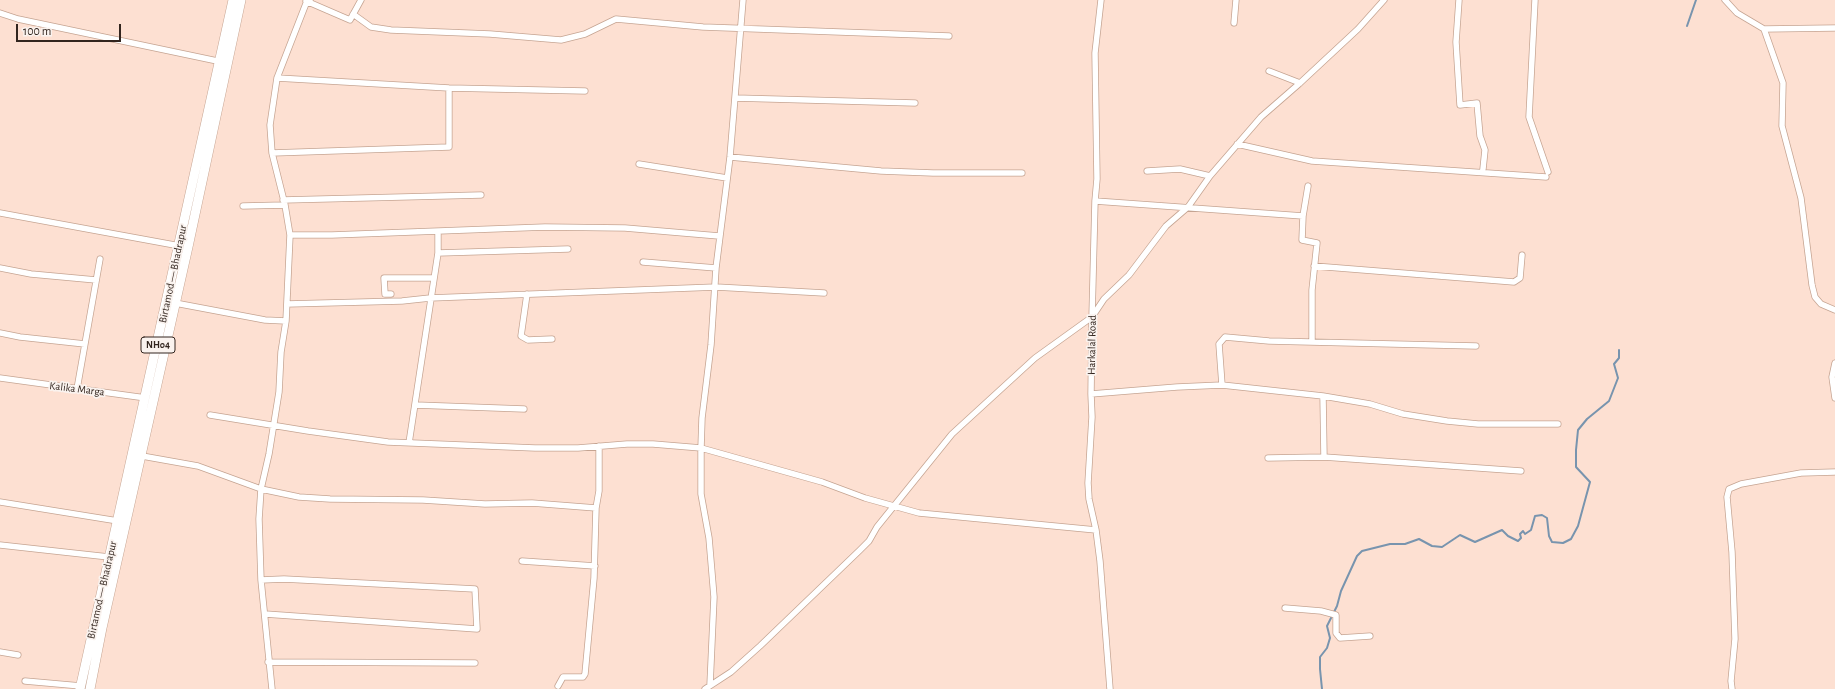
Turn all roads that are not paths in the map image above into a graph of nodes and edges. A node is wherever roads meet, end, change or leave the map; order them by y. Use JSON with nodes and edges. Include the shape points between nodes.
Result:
{"nodes":[{"id":1,"x":233,"y":0,"type":"edge"},
{"id":2,"x":241,"y":0,"type":"edge"},
{"id":3,"x":307,"y":0,"type":"edge"},
{"id":4,"x":360,"y":0,"type":"edge"},
{"id":5,"x":742,"y":0,"type":"edge"},
{"id":6,"x":1100,"y":0,"type":"edge"},
{"id":7,"x":1236,"y":0,"type":"edge"},
{"id":8,"x":1384,"y":0,"type":"edge"},
{"id":9,"x":1459,"y":0,"type":"edge"},
{"id":10,"x":1535,"y":0,"type":"edge"},
{"id":11,"x":1724,"y":0,"type":"edge"},
{"id":12,"x":0,"y":13,"type":"edge"},
{"id":13,"x":353,"y":14,"type":"junction"},
{"id":14,"x":1234,"y":23,"type":"dead end"},
{"id":15,"x":739,"y":28,"type":"junction"},
{"id":16,"x":1835,"y":28,"type":"edge"},
{"id":17,"x":1764,"y":29,"type":"junction"},
{"id":18,"x":949,"y":36,"type":"dead end"},
{"id":19,"x":223,"y":62,"type":"junction"},
{"id":20,"x":1269,"y":71,"type":"dead end"},
{"id":21,"x":277,"y":78,"type":"junction"},
{"id":22,"x":1300,"y":83,"type":"junction"},
{"id":23,"x":449,"y":88,"type":"junction"},
{"id":24,"x":584,"y":91,"type":"dead end"},
{"id":25,"x":735,"y":98,"type":"junction"},
{"id":26,"x":915,"y":103,"type":"dead end"},
{"id":27,"x":1237,"y":144,"type":"junction"},
{"id":28,"x":272,"y":153,"type":"junction"},
{"id":29,"x":730,"y":157,"type":"junction"},
{"id":30,"x":639,"y":164,"type":"dead end"},
{"id":31,"x":1483,"y":169,"type":"dead end"},
{"id":32,"x":1148,"y":171,"type":"dead end"},
{"id":33,"x":1022,"y":174,"type":"dead end"},
{"id":34,"x":1210,"y":176,"type":"junction"},
{"id":35,"x":727,"y":178,"type":"junction"},
{"id":36,"x":1308,"y":186,"type":"dead end"},
{"id":37,"x":481,"y":195,"type":"dead end"},
{"id":38,"x":1095,"y":201,"type":"junction"},
{"id":39,"x":284,"y":202,"type":"junction"},
{"id":40,"x":243,"y":206,"type":"dead end"},
{"id":41,"x":1188,"y":207,"type":"junction"},
{"id":42,"x":0,"y":213,"type":"edge"},
{"id":43,"x":1303,"y":216,"type":"junction"},
{"id":44,"x":438,"y":232,"type":"junction"},
{"id":45,"x":290,"y":235,"type":"junction"},
{"id":46,"x":719,"y":236,"type":"junction"},
{"id":47,"x":184,"y":246,"type":"junction"},
{"id":48,"x":568,"y":249,"type":"dead end"},
{"id":49,"x":438,"y":253,"type":"junction"},
{"id":50,"x":1522,"y":255,"type":"dead end"},
{"id":51,"x":100,"y":259,"type":"dead end"},
{"id":52,"x":643,"y":262,"type":"dead end"},
{"id":53,"x":1314,"y":266,"type":"junction"},
{"id":54,"x":0,"y":268,"type":"edge"},
{"id":55,"x":716,"y":268,"type":"junction"},
{"id":56,"x":434,"y":278,"type":"junction"},
{"id":57,"x":96,"y":280,"type":"junction"},
{"id":58,"x":716,"y":287,"type":"junction"},
{"id":59,"x":824,"y":293,"type":"dead end"},
{"id":60,"x":391,"y":294,"type":"dead end"},
{"id":61,"x":527,"y":294,"type":"junction"},
{"id":62,"x":430,"y":298,"type":"junction"},
{"id":63,"x":175,"y":303,"type":"junction"},
{"id":64,"x":287,"y":304,"type":"junction"},
{"id":65,"x":1835,"y":310,"type":"edge"},
{"id":66,"x":1092,"y":317,"type":"junction"},
{"id":67,"x":286,"y":321,"type":"junction"},
{"id":68,"x":0,"y":333,"type":"edge"},
{"id":69,"x":552,"y":340,"type":"dead end"},
{"id":70,"x":1312,"y":342,"type":"junction"},
{"id":71,"x":85,"y":344,"type":"junction"},
{"id":72,"x":1476,"y":346,"type":"dead end"},
{"id":73,"x":1835,"y":363,"type":"edge"},
{"id":74,"x":0,"y":378,"type":"edge"},
{"id":75,"x":1222,"y":386,"type":"junction"},
{"id":76,"x":77,"y":389,"type":"junction"},
{"id":77,"x":1091,"y":394,"type":"junction"},
{"id":78,"x":1323,"y":396,"type":"junction"},
{"id":79,"x":1835,"y":398,"type":"edge"},
{"id":80,"x":150,"y":399,"type":"junction"},
{"id":81,"x":415,"y":405,"type":"junction"},
{"id":82,"x":524,"y":409,"type":"dead end"},
{"id":83,"x":210,"y":415,"type":"dead end"},
{"id":84,"x":1558,"y":424,"type":"dead end"},
{"id":85,"x":274,"y":426,"type":"junction"},
{"id":86,"x":409,"y":443,"type":"junction"},
{"id":87,"x":599,"y":446,"type":"junction"},
{"id":88,"x":701,"y":448,"type":"junction"},
{"id":89,"x":142,"y":456,"type":"junction"},
{"id":90,"x":1324,"y":457,"type":"junction"},
{"id":91,"x":1268,"y":458,"type":"dead end"},
{"id":92,"x":1521,"y":471,"type":"dead end"},
{"id":93,"x":1835,"y":472,"type":"edge"},
{"id":94,"x":261,"y":489,"type":"junction"},
{"id":95,"x":0,"y":502,"type":"edge"},
{"id":96,"x":894,"y":506,"type":"junction"},
{"id":97,"x":596,"y":508,"type":"junction"},
{"id":98,"x":118,"y":520,"type":"junction"},
{"id":99,"x":1096,"y":530,"type":"junction"},
{"id":100,"x":0,"y":545,"type":"edge"},
{"id":101,"x":109,"y":556,"type":"junction"},
{"id":102,"x":522,"y":561,"type":"dead end"},
{"id":103,"x":594,"y":566,"type":"junction"},
{"id":104,"x":261,"y":580,"type":"junction"},
{"id":105,"x":1285,"y":608,"type":"dead end"},
{"id":106,"x":265,"y":614,"type":"junction"},
{"id":107,"x":1370,"y":636,"type":"dead end"},
{"id":108,"x":0,"y":652,"type":"edge"},
{"id":109,"x":18,"y":654,"type":"dead end"},
{"id":110,"x":268,"y":662,"type":"junction"},
{"id":111,"x":475,"y":663,"type":"dead end"},
{"id":112,"x":90,"y":665,"type":"junction"},
{"id":113,"x":25,"y":681,"type":"dead end"},
{"id":114,"x":558,"y":686,"type":"dead end"},
{"id":115,"x":708,"y":687,"type":"edge"},
{"id":116,"x":84,"y":688,"type":"edge"},
{"id":117,"x":272,"y":689,"type":"edge"},
{"id":118,"x":1110,"y":689,"type":"edge"},
{"id":119,"x":1732,"y":689,"type":"edge"}],
"edges":[{"from":1,"to":19,"type":"main road","name":"Birtamod — Bhadrapur","number":"NH04"},
{"from":2,"to":19,"type":"main road","name":"Birtamod — Bhadrapur","number":"NH04"},
{"from":3,"to":13,"type":"street","via":[[350,20]]},
{"from":3,"to":21,"type":"street"},
{"from":4,"to":13,"type":"street"},
{"from":5,"to":15,"type":"street"},
{"from":6,"to":38,"type":"street","name":"Harkalal Road","via":[[1095,53]]},
{"from":7,"to":14,"type":"street"},
{"from":8,"to":22,"type":"street","via":[[1358,29]]},
{"from":9,"to":31,"type":"street","via":[[1456,42],[1460,105],[1477,103],[1484,150]]},
{"from":10,"to":27,"type":"street","via":[[1529,117],[1547,174],[1312,160]]},
{"from":11,"to":17,"type":"street","via":[[1737,13]]},
{"from":12,"to":19,"type":"street"},
{"from":13,"to":15,"type":"street","via":[[371,27],[391,30],[444,31],[561,40],[584,34],[616,19]]},
{"from":15,"to":18,"type":"street"},
{"from":15,"to":25,"type":"street"},
{"from":16,"to":17,"type":"street"},
{"from":17,"to":65,"type":"street","via":[[1783,83],[1782,126],[1801,198],[1812,285],[1821,304]]},
{"from":19,"to":47,"type":"main road","name":"Birtamod — Bhadrapur","number":"NH04"},
{"from":20,"to":22,"type":"street"},
{"from":21,"to":23,"type":"street"},
{"from":21,"to":28,"type":"street","via":[[270,125]]},
{"from":22,"to":27,"type":"street","via":[[1261,117]]},
{"from":23,"to":24,"type":"street"},
{"from":23,"to":28,"type":"street","via":[[449,147]]},
{"from":25,"to":26,"type":"street"},
{"from":25,"to":29,"type":"street"},
{"from":27,"to":34,"type":"street"},
{"from":28,"to":39,"type":"street"},
{"from":29,"to":33,"type":"street","via":[[881,171]]},
{"from":29,"to":35,"type":"street"},
{"from":30,"to":35,"type":"street"},
{"from":32,"to":34,"type":"street","via":[[1180,169]]},
{"from":34,"to":41,"type":"street"},
{"from":35,"to":46,"type":"street"},
{"from":36,"to":43,"type":"street"},
{"from":37,"to":39,"type":"street"},
{"from":38,"to":41,"type":"street"},
{"from":38,"to":66,"type":"street","name":"Harkalal Road"},
{"from":39,"to":40,"type":"street"},
{"from":39,"to":45,"type":"street"},
{"from":41,"to":43,"type":"street"},
{"from":41,"to":66,"type":"street","via":[[1166,226],[1130,275],[1104,299]]},
{"from":42,"to":47,"type":"street"},
{"from":43,"to":53,"type":"street","via":[[1302,240],[1317,242]]},
{"from":44,"to":45,"type":"street"},
{"from":44,"to":46,"type":"street","via":[[545,227],[625,228]]},
{"from":44,"to":49,"type":"street"},
{"from":45,"to":64,"type":"street"},
{"from":46,"to":55,"type":"street"},
{"from":47,"to":63,"type":"main road","name":"Birtamod — Bhadrapur","number":"NH04"},
{"from":47,"to":80,"type":"main road","name":"Birtamod — Bhadrapur","number":"NH04"},
{"from":48,"to":49,"type":"street"},
{"from":49,"to":56,"type":"street"},
{"from":50,"to":53,"type":"street","via":[[1520,278],[1514,282]]},
{"from":51,"to":57,"type":"street"},
{"from":52,"to":55,"type":"street"},
{"from":53,"to":70,"type":"street"},
{"from":54,"to":57,"type":"street","via":[[31,274]]},
{"from":55,"to":58,"type":"street"},
{"from":56,"to":60,"type":"street","via":[[384,278],[385,294]]},
{"from":56,"to":62,"type":"street"},
{"from":57,"to":71,"type":"street"},
{"from":58,"to":59,"type":"street"},
{"from":58,"to":61,"type":"street"},
{"from":58,"to":88,"type":"street"},
{"from":61,"to":62,"type":"street"},
{"from":61,"to":69,"type":"street","via":[[521,336],[528,340]]},
{"from":62,"to":64,"type":"street"},
{"from":62,"to":81,"type":"street","via":[[426,342]]},
{"from":63,"to":67,"type":"street","via":[[265,320]]},
{"from":63,"to":80,"type":"main road","name":"Birtamod — Bhadrapur","number":"NH04"},
{"from":64,"to":67,"type":"street"},
{"from":66,"to":77,"type":"street","name":"Harkalal Road"},
{"from":66,"to":96,"type":"street","via":[[1035,358],[980,407],[949,437]]},
{"from":67,"to":85,"type":"street"},
{"from":68,"to":71,"type":"street"},
{"from":70,"to":72,"type":"street"},
{"from":70,"to":75,"type":"street","via":[[1225,337],[1219,344]]},
{"from":71,"to":76,"type":"street"},
{"from":73,"to":79,"type":"street","via":[[1832,377]]},
{"from":74,"to":76,"type":"street","name":"Kalika Marga"},
{"from":75,"to":77,"type":"street"},
{"from":75,"to":78,"type":"street"},
{"from":76,"to":80,"type":"street","name":"Kalika Marga"},
{"from":77,"to":99,"type":"street","name":"Harkalal Road","via":[[1088,482]]},
{"from":78,"to":84,"type":"street","via":[[1447,421],[1478,424]]},
{"from":78,"to":90,"type":"street"},
{"from":80,"to":89,"type":"main road","name":"Birtamod — Bhadrapur","number":"NH04"},
{"from":80,"to":98,"type":"main road","name":"Birtamod — Bhadrapur","number":"NH04"},
{"from":81,"to":82,"type":"street"},
{"from":81,"to":86,"type":"street"},
{"from":83,"to":85,"type":"street"},
{"from":85,"to":86,"type":"street","via":[[351,438]]},
{"from":85,"to":94,"type":"street"},
{"from":86,"to":87,"type":"street","via":[[535,448]]},
{"from":87,"to":88,"type":"street","via":[[653,444]]},
{"from":87,"to":97,"type":"street","via":[[599,491]]},
{"from":88,"to":96,"type":"street","via":[[822,482]]},
{"from":88,"to":115,"type":"street","via":[[701,494],[713,567],[714,597]]},
{"from":89,"to":94,"type":"street","via":[[198,466]]},
{"from":89,"to":112,"type":"main road","name":"Birtamod — Bhadrapur","number":"NH04"},
{"from":90,"to":91,"type":"street"},
{"from":90,"to":92,"type":"street"},
{"from":93,"to":119,"type":"street","via":[[1801,473],[1741,484],[1729,489],[1727,496],[1735,639]]},
{"from":94,"to":97,"type":"street","via":[[299,497],[330,499]]},
{"from":94,"to":104,"type":"street"},
{"from":95,"to":98,"type":"street"},
{"from":96,"to":99,"type":"street","via":[[919,512]]},
{"from":96,"to":115,"type":"street","via":[[860,550],[760,646],[731,672]]},
{"from":97,"to":103,"type":"street"},
{"from":98,"to":101,"type":"main road","name":"Birtamod — Bhadrapur","number":"NH04"},
{"from":99,"to":118,"type":"street","name":"Harkalal Road"},
{"from":100,"to":101,"type":"street"},
{"from":101,"to":112,"type":"main road","name":"Birtamod — Bhadrapur","number":"NH04"},
{"from":102,"to":103,"type":"street"},
{"from":103,"to":114,"type":"street","via":[[586,674],[583,677],[563,678]]},
{"from":104,"to":106,"type":"street"},
{"from":104,"to":106,"type":"street","via":[[475,589],[477,629]]},
{"from":105,"to":107,"type":"street","via":[[1336,615],[1336,633],[1340,638]]},
{"from":106,"to":110,"type":"street"},
{"from":108,"to":109,"type":"street"},
{"from":110,"to":111,"type":"street"},
{"from":110,"to":117,"type":"street"},
{"from":112,"to":116,"type":"main road","name":"Birtamod — Bhadrapur","number":"NH04"},
{"from":113,"to":116,"type":"street"}]}
